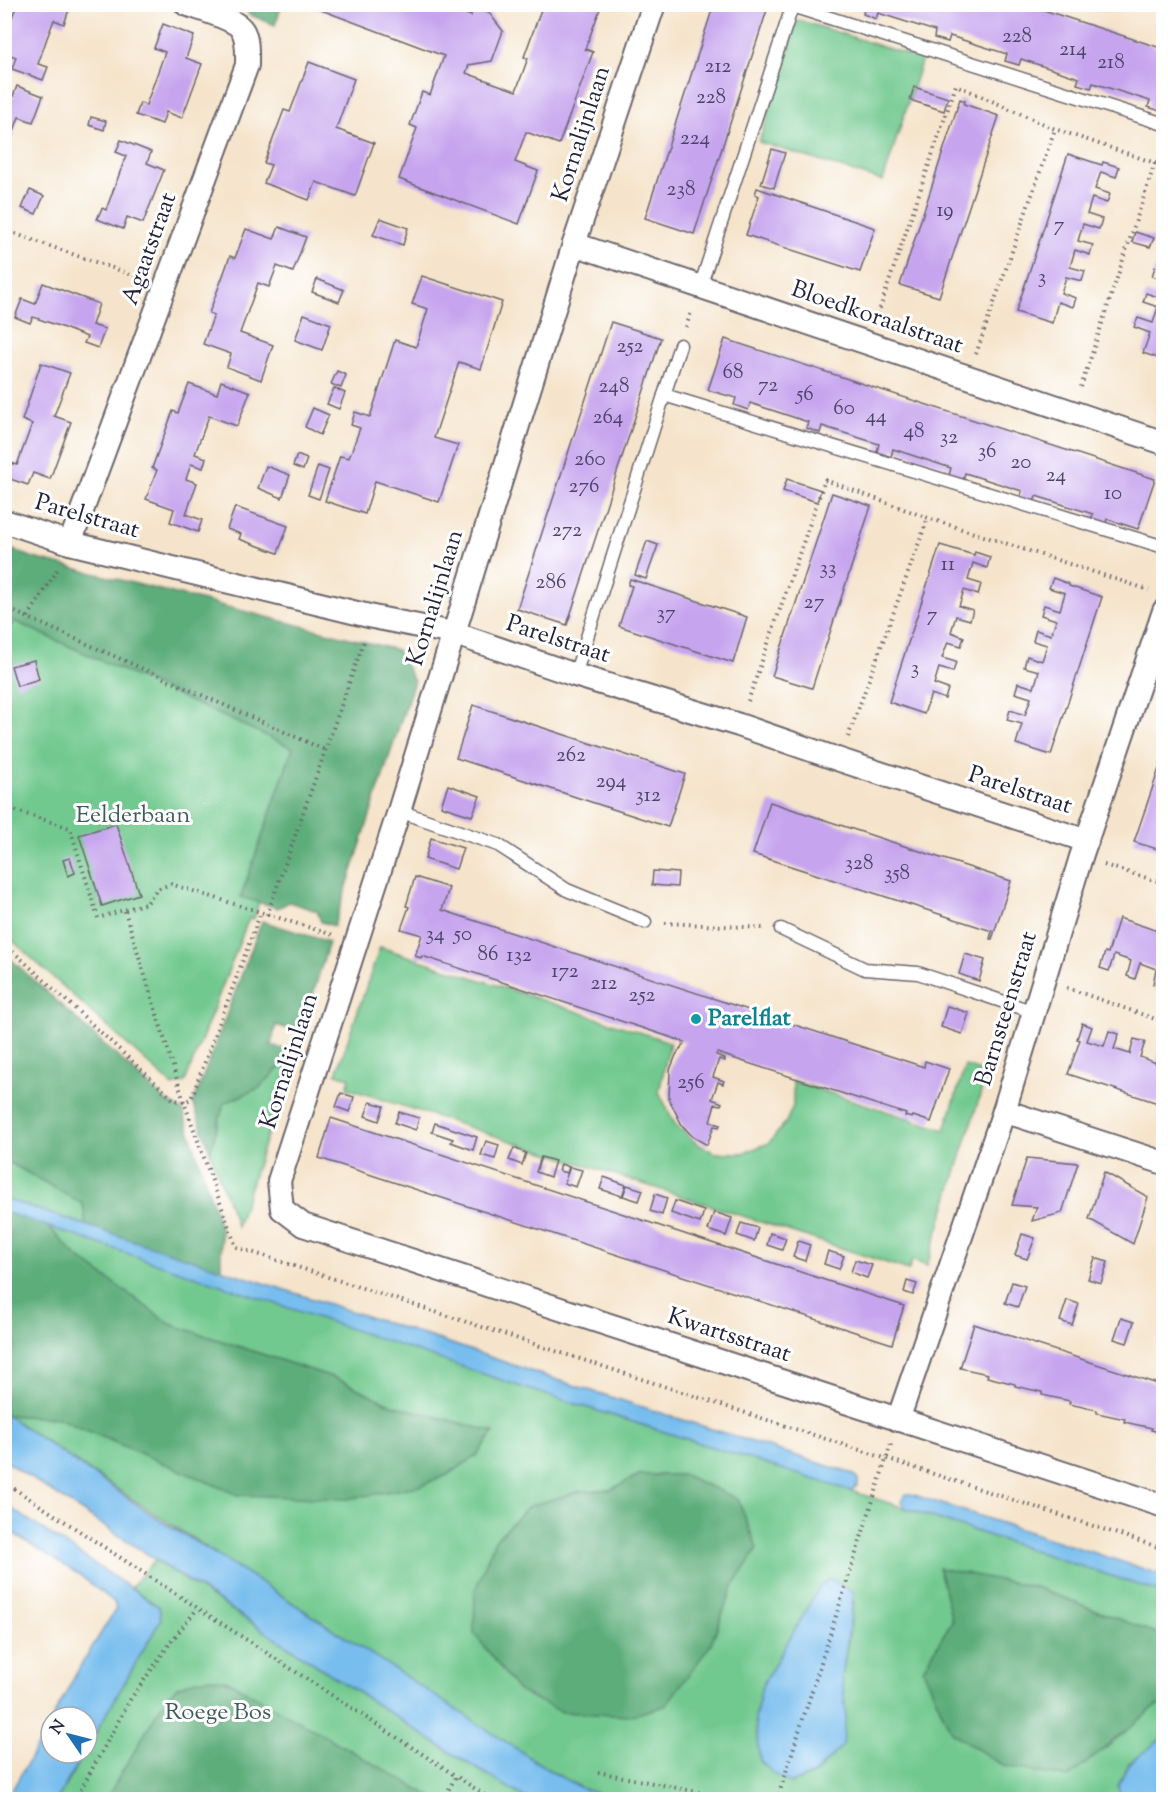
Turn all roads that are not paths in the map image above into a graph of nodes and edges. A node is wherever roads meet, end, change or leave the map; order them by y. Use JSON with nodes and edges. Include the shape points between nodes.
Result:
{"nodes":[{"id":1,"x":186,"y":4,"type":"edge"},
{"id":2,"x":654,"y":4,"type":"edge"},
{"id":3,"x":793,"y":5,"type":"edge"},
{"id":4,"x":1164,"y":124,"type":"edge"},
{"id":5,"x":574,"y":244,"type":"junction"},
{"id":6,"x":700,"y":287,"type":"junction"},
{"id":7,"x":680,"y":345,"type":"road end"},
{"id":8,"x":664,"y":395,"type":"junction"},
{"id":9,"x":1164,"y":443,"type":"edge"},
{"id":10,"x":4,"y":521,"type":"edge"},
{"id":11,"x":70,"y":543,"type":"junction"},
{"id":12,"x":1164,"y":547,"type":"edge"},
{"id":13,"x":1164,"y":611,"type":"edge"},
{"id":14,"x":453,"y":633,"type":"junction"},
{"id":15,"x":575,"y":675,"type":"junction"},
{"id":16,"x":399,"y":811,"type":"junction"},
{"id":17,"x":1084,"y":849,"type":"junction"},
{"id":18,"x":645,"y":922,"type":"road end"},
{"id":19,"x":781,"y":929,"type":"road end"},
{"id":20,"x":1034,"y":1012,"type":"junction"},
{"id":21,"x":1004,"y":1111,"type":"junction"},
{"id":22,"x":1164,"y":1163,"type":"edge"},
{"id":23,"x":282,"y":1209,"type":"joint"},
{"id":24,"x":898,"y":1420,"type":"junction"},
{"id":25,"x":1164,"y":1506,"type":"edge"}],
"edges":[{"from":1,"to":11,"type":"street","name":"Agaatstraat","via":[[235,23],[243,30],[247,65]]},
{"from":2,"to":5,"type":"street","name":"Kornalijnlaan"},
{"from":3,"to":4,"type":"lane"},
{"from":3,"to":6,"type":"lane"},
{"from":5,"to":6,"type":"street","name":"Bloedkoraalstraat"},
{"from":5,"to":14,"type":"street","name":"Kornalijnlaan"},
{"from":6,"to":9,"type":"street","name":"Bloedkoraalstraat"},
{"from":7,"to":8,"type":"lane"},
{"from":8,"to":12,"type":"lane"},
{"from":8,"to":15,"type":"lane"},
{"from":10,"to":11,"type":"street","name":"Parelstraat"},
{"from":11,"to":14,"type":"street","name":"Parelstraat"},
{"from":13,"to":17,"type":"street","name":"Barnsteenstraat"},
{"from":14,"to":15,"type":"street","name":"Parelstraat"},
{"from":14,"to":16,"type":"street","name":"Kornalijnlaan"},
{"from":15,"to":17,"type":"street","name":"Parelstraat","via":[[740,725]]},
{"from":16,"to":18,"type":"lane","via":[[498,845],[567,890]]},
{"from":16,"to":23,"type":"street","name":"Kornalijnlaan","via":[[279,1181]]},
{"from":17,"to":20,"type":"street","name":"Barnsteenstraat"},
{"from":19,"to":20,"type":"lane","via":[[865,969],[918,973]]},
{"from":20,"to":21,"type":"street","name":"Barnsteenstraat"},
{"from":21,"to":22,"type":"street"},
{"from":21,"to":24,"type":"street","name":"Barnsteenstraat"},
{"from":23,"to":24,"type":"street","name":"Kwartsstraat","via":[[303,1225]]},
{"from":24,"to":25,"type":"street","name":"Kwartsstraat"}]}
